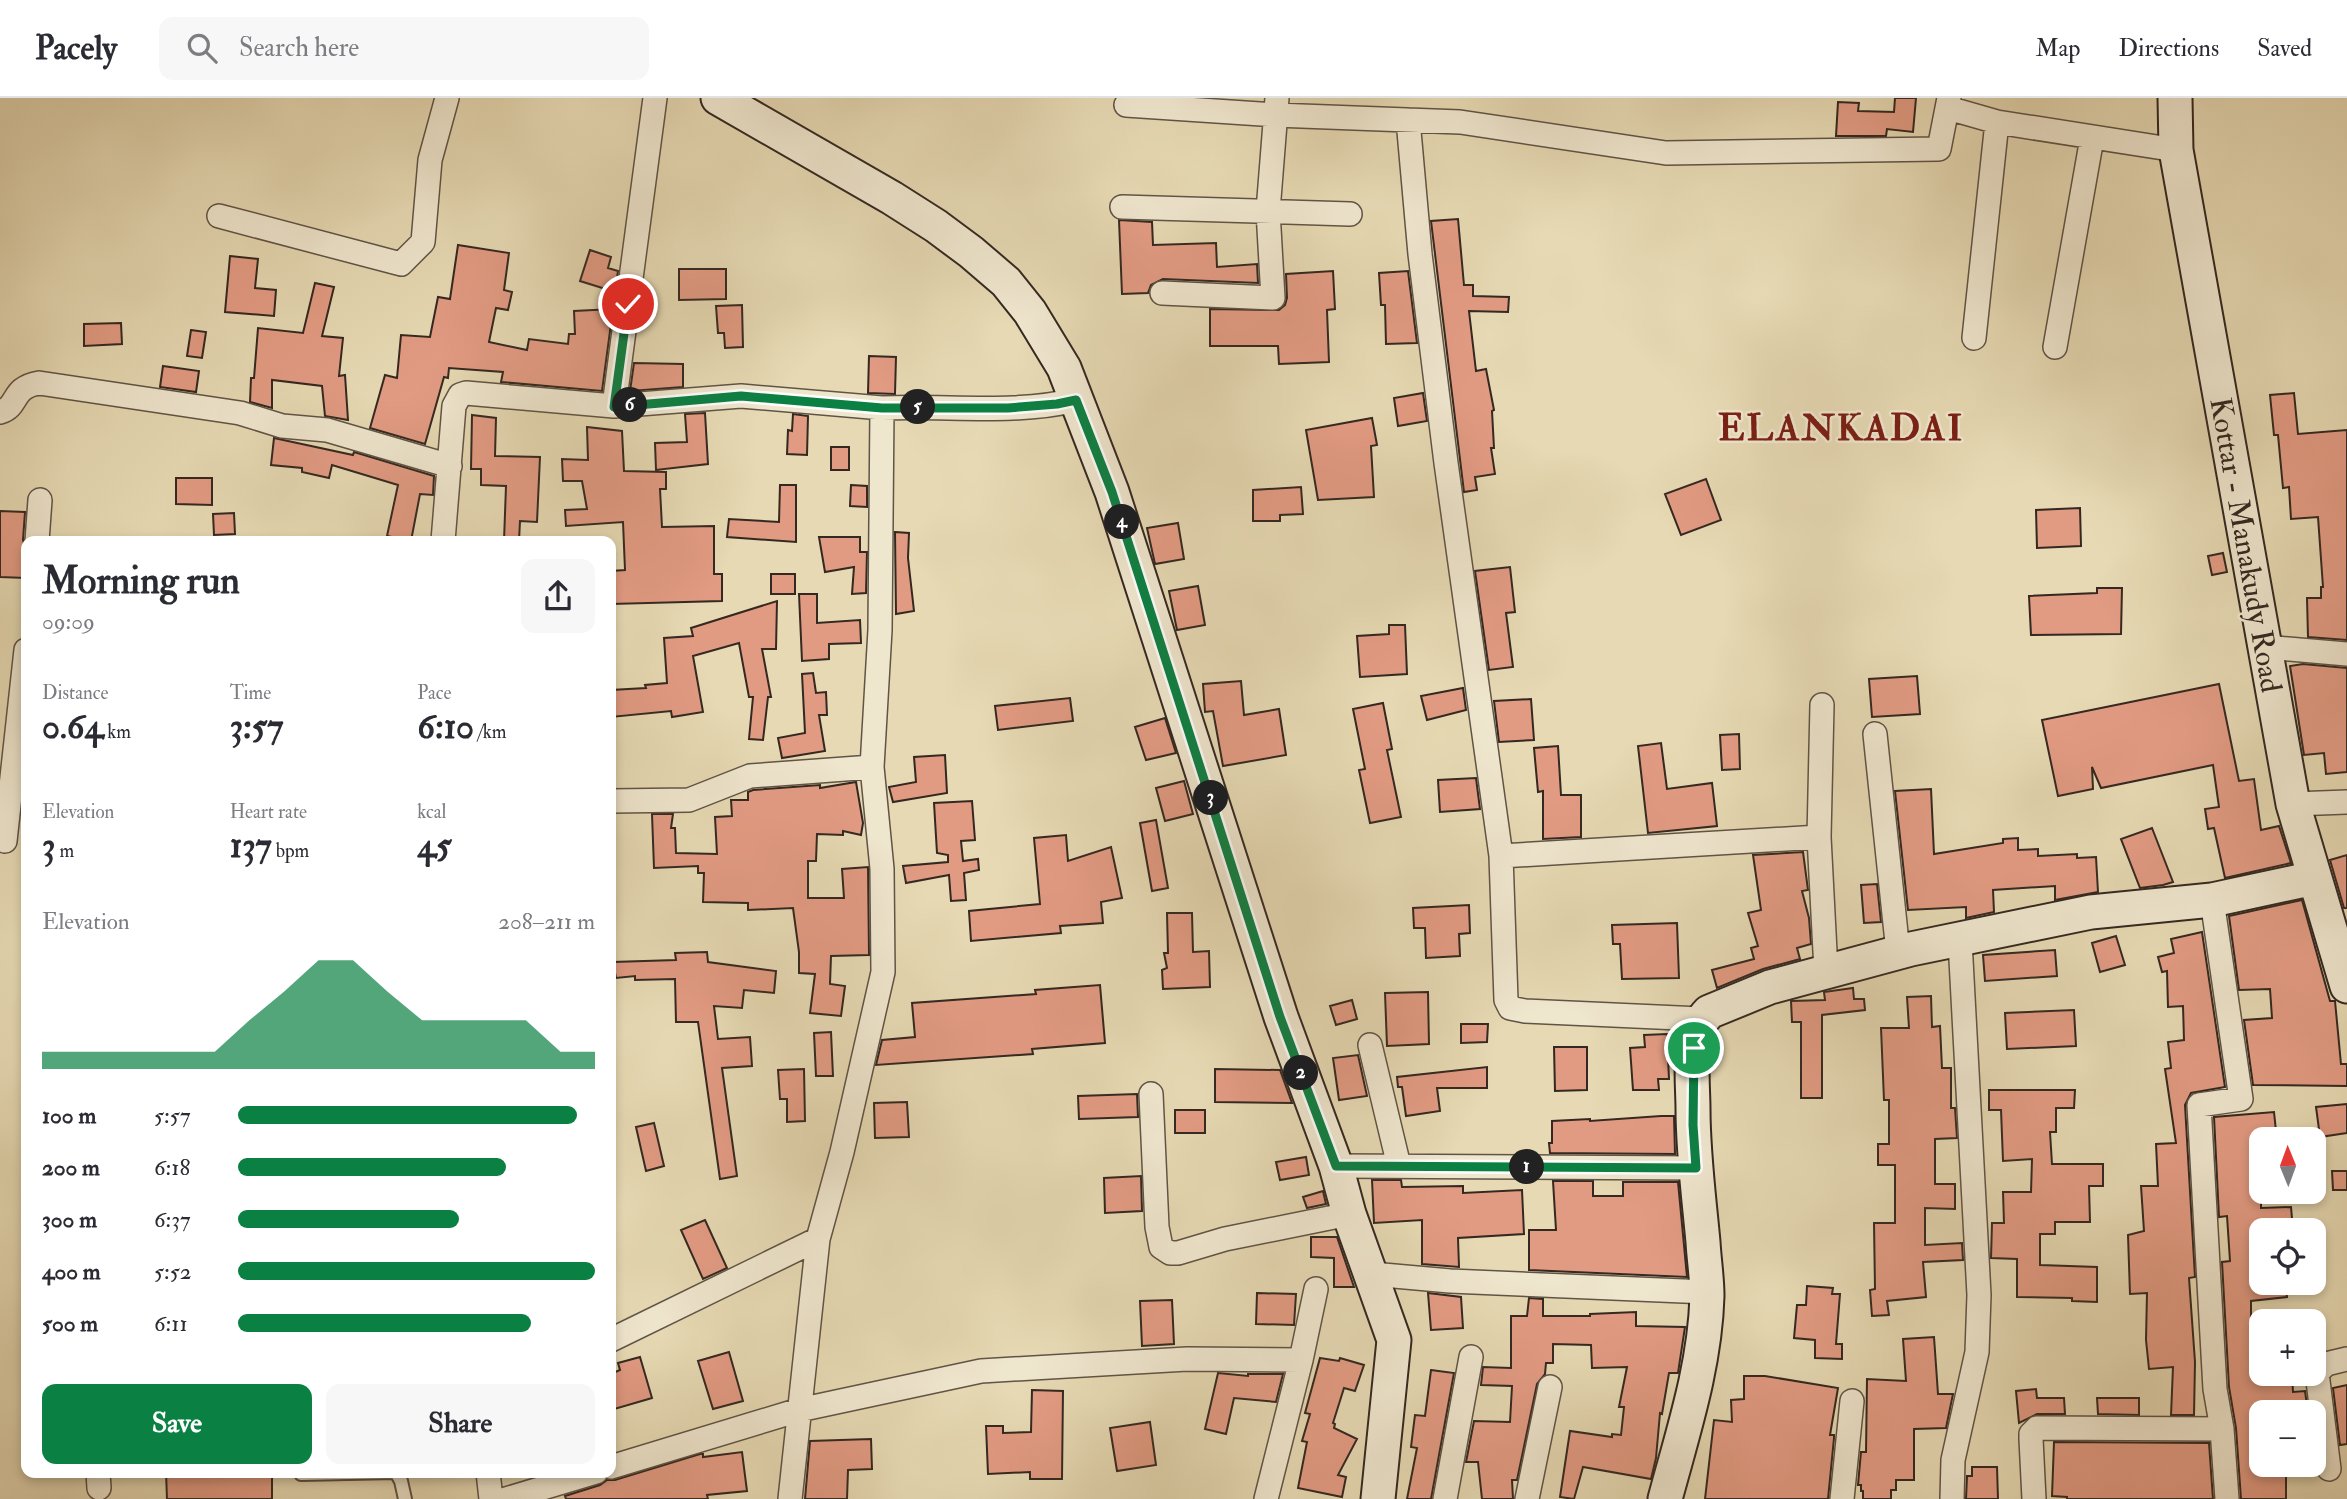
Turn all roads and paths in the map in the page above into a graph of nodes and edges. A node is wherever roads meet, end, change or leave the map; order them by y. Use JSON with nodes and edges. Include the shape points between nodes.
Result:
{"nodes":[{"id":1,"x":447,"y":98,"type":"edge"},
{"id":2,"x":655,"y":98,"type":"edge"},
{"id":3,"x":718,"y":98,"type":"edge"},
{"id":4,"x":2175,"y":98,"type":"edge"},
{"id":5,"x":1126,"y":105,"type":"dead end"},
{"id":6,"x":1276,"y":106,"type":"edge"},
{"id":7,"x":1947,"y":111,"type":"edge"},
{"id":8,"x":1408,"y":120,"type":"junction"},
{"id":9,"x":1997,"y":122,"type":"junction"},
{"id":10,"x":2092,"y":138,"type":"junction"},
{"id":11,"x":2176,"y":150,"type":"junction"},
{"id":12,"x":1122,"y":206,"type":"dead end"},
{"id":13,"x":1268,"y":211,"type":"junction"},
{"id":14,"x":1350,"y":214,"type":"dead end"},
{"id":15,"x":219,"y":216,"type":"dead end"},
{"id":16,"x":1163,"y":293,"type":"dead end"},
{"id":17,"x":1974,"y":338,"type":"dead end"},
{"id":18,"x":2055,"y":347,"type":"dead end"},
{"id":19,"x":1076,"y":400,"type":"junction"},
{"id":20,"x":614,"y":407,"type":"junction"},
{"id":21,"x":882,"y":408,"type":"junction"},
{"id":22,"x":0,"y":412,"type":"edge"},
{"id":23,"x":450,"y":466,"type":"junction"},
{"id":24,"x":40,"y":500,"type":"dead end"},
{"id":25,"x":37,"y":536,"type":"edge"},
{"id":26,"x":443,"y":536,"type":"edge"},
{"id":27,"x":2265,"y":647,"type":"junction"},
{"id":28,"x":2347,"y":654,"type":"edge"},
{"id":29,"x":21,"y":692,"type":"edge"},
{"id":30,"x":1822,"y":705,"type":"dead end"},
{"id":31,"x":1875,"y":734,"type":"dead end"},
{"id":32,"x":872,"y":767,"type":"junction"},
{"id":33,"x":616,"y":801,"type":"edge"},
{"id":34,"x":2347,"y":802,"type":"edge"},
{"id":35,"x":2293,"y":804,"type":"junction"},
{"id":36,"x":21,"y":834,"type":"edge"},
{"id":37,"x":1819,"y":837,"type":"junction"},
{"id":38,"x":3,"y":843,"type":"edge"},
{"id":39,"x":1501,"y":856,"type":"junction"},
{"id":40,"x":2314,"y":878,"type":"junction"},
{"id":41,"x":2211,"y":900,"type":"junction"},
{"id":42,"x":1960,"y":941,"type":"junction"},
{"id":43,"x":1898,"y":952,"type":"junction"},
{"id":44,"x":1826,"y":971,"type":"junction"},
{"id":45,"x":2347,"y":986,"type":"edge"},
{"id":46,"x":1701,"y":1019,"type":"junction"},
{"id":47,"x":1370,"y":1045,"type":"dead end"},
{"id":48,"x":1151,"y":1094,"type":"dead end"},
{"id":49,"x":1336,"y":1166,"type":"junction"},
{"id":50,"x":1399,"y":1166,"type":"junction"},
{"id":51,"x":1696,"y":1168,"type":"junction"},
{"id":52,"x":1349,"y":1214,"type":"junction"},
{"id":53,"x":818,"y":1239,"type":"junction"},
{"id":54,"x":1372,"y":1274,"type":"junction"},
{"id":55,"x":1316,"y":1289,"type":"dead end"},
{"id":56,"x":1707,"y":1292,"type":"junction"},
{"id":57,"x":616,"y":1338,"type":"edge"},
{"id":58,"x":1471,"y":1357,"type":"dead end"},
{"id":59,"x":2347,"y":1359,"type":"edge"},
{"id":60,"x":1301,"y":1360,"type":"junction"},
{"id":61,"x":1550,"y":1387,"type":"dead end"},
{"id":62,"x":1852,"y":1401,"type":"dead end"},
{"id":63,"x":799,"y":1409,"type":"junction"},
{"id":64,"x":2222,"y":1429,"type":"junction"},
{"id":65,"x":616,"y":1465,"type":"edge"},
{"id":66,"x":2329,"y":1469,"type":"dead end"},
{"id":67,"x":400,"y":1478,"type":"edge"},
{"id":68,"x":489,"y":1478,"type":"edge"},
{"id":69,"x":576,"y":1478,"type":"edge"},
{"id":70,"x":405,"y":1499,"type":"edge"},
{"id":71,"x":491,"y":1499,"type":"edge"},
{"id":72,"x":506,"y":1499,"type":"edge"},
{"id":73,"x":790,"y":1499,"type":"edge"},
{"id":74,"x":1266,"y":1499,"type":"edge"},
{"id":75,"x":1378,"y":1499,"type":"edge"},
{"id":76,"x":1445,"y":1499,"type":"edge"},
{"id":77,"x":1527,"y":1499,"type":"edge"},
{"id":78,"x":1665,"y":1499,"type":"edge"},
{"id":79,"x":1842,"y":1499,"type":"edge"},
{"id":80,"x":1952,"y":1499,"type":"edge"},
{"id":81,"x":2034,"y":1499,"type":"edge"},
{"id":82,"x":2227,"y":1499,"type":"edge"}],
"edges":[{"from":1,"to":15,"type":"street","via":[[430,160],[423,242],[401,264]]},
{"from":2,"to":20,"type":"street"},
{"from":3,"to":19,"type":"street","via":[[892,198],[971,251],[1006,282],[1030,312],[1064,368]]},
{"from":4,"to":11,"type":"street","name":"Kottar - Manakudy Road"},
{"from":5,"to":6,"type":"street"},
{"from":6,"to":8,"type":"street"},
{"from":6,"to":13,"type":"street"},
{"from":7,"to":8,"type":"street","via":[[1939,149],[1665,153],[1460,122]]},
{"from":7,"to":9,"type":"street"},
{"from":8,"to":39,"type":"street","via":[[1446,463]]},
{"from":9,"to":10,"type":"street"},
{"from":9,"to":17,"type":"street"},
{"from":10,"to":11,"type":"street"},
{"from":10,"to":18,"type":"street"},
{"from":11,"to":27,"type":"street","name":"Kottar - Manakudy Road"},
{"from":12,"to":13,"type":"street"},
{"from":13,"to":14,"type":"street"},
{"from":13,"to":16,"type":"street","via":[[1273,298]]},
{"from":19,"to":21,"type":"street","via":[[1008,408]]},
{"from":19,"to":49,"type":"street","via":[[1112,492],[1280,1017]]},
{"from":20,"to":21,"type":"street","via":[[741,396]]},
{"from":20,"to":23,"type":"street","via":[[460,395],[454,406]]},
{"from":21,"to":32,"type":"street","via":[[880,630]]},
{"from":22,"to":23,"type":"street","via":[[9,409],[21,389],[39,383],[327,430]]},
{"from":23,"to":26,"type":"street"},
{"from":24,"to":25,"type":"street"},
{"from":27,"to":28,"type":"street"},
{"from":27,"to":35,"type":"street","name":"Kottar - Manakudy Road"},
{"from":29,"to":38,"type":"street"},
{"from":30,"to":37,"type":"street"},
{"from":31,"to":43,"type":"street"},
{"from":32,"to":33,"type":"street","via":[[750,776],[688,800]]},
{"from":32,"to":53,"type":"street","via":[[882,869],[883,972]]},
{"from":34,"to":35,"type":"street"},
{"from":35,"to":40,"type":"street","name":"Kottar - Manakudy Road"},
{"from":36,"to":38,"type":"street"},
{"from":37,"to":39,"type":"street"},
{"from":37,"to":44,"type":"street"},
{"from":39,"to":46,"type":"street","via":[[1504,995],[1510,1008]]},
{"from":40,"to":41,"type":"street"},
{"from":40,"to":45,"type":"street","name":"Kottar - Manakudy Road"},
{"from":41,"to":42,"type":"street","via":[[2091,912]]},
{"from":41,"to":64,"type":"street","via":[[2241,1099],[2199,1105],[2215,1389]]},
{"from":42,"to":43,"type":"street"},
{"from":42,"to":80,"type":"street","via":[[1979,1295],[1977,1352],[1953,1460]]},
{"from":43,"to":44,"type":"street"},
{"from":44,"to":46,"type":"street","via":[[1745,997]]},
{"from":46,"to":51,"type":"street","via":[[1693,1063]]},
{"from":47,"to":50,"type":"street"},
{"from":48,"to":52,"type":"street","via":[[1157,1227],[1160,1245],[1166,1251],[1183,1252]]},
{"from":49,"to":50,"type":"street"},
{"from":49,"to":52,"type":"street"},
{"from":50,"to":51,"type":"street"},
{"from":51,"to":56,"type":"street"},
{"from":52,"to":54,"type":"street"},
{"from":53,"to":57,"type":"street"},
{"from":53,"to":63,"type":"street"},
{"from":54,"to":56,"type":"street"},
{"from":54,"to":75,"type":"street","via":[[1394,1340]]},
{"from":55,"to":60,"type":"street"},
{"from":56,"to":78,"type":"street","via":[[1696,1385]]},
{"from":58,"to":76,"type":"street"},
{"from":59,"to":66,"type":"street","via":[[2326,1364],[2316,1373]]},
{"from":60,"to":63,"type":"street","via":[[1188,1359],[981,1371]]},
{"from":60,"to":74,"type":"street"},
{"from":61,"to":77,"type":"street"},
{"from":62,"to":79,"type":"street"},
{"from":63,"to":65,"type":"street"},
{"from":63,"to":73,"type":"street"},
{"from":64,"to":81,"type":"street","via":[[2036,1428],[2031,1439]]},
{"from":64,"to":82,"type":"street"},
{"from":67,"to":70,"type":"lane"},
{"from":68,"to":71,"type":"street"},
{"from":69,"to":72,"type":"street"}]}
